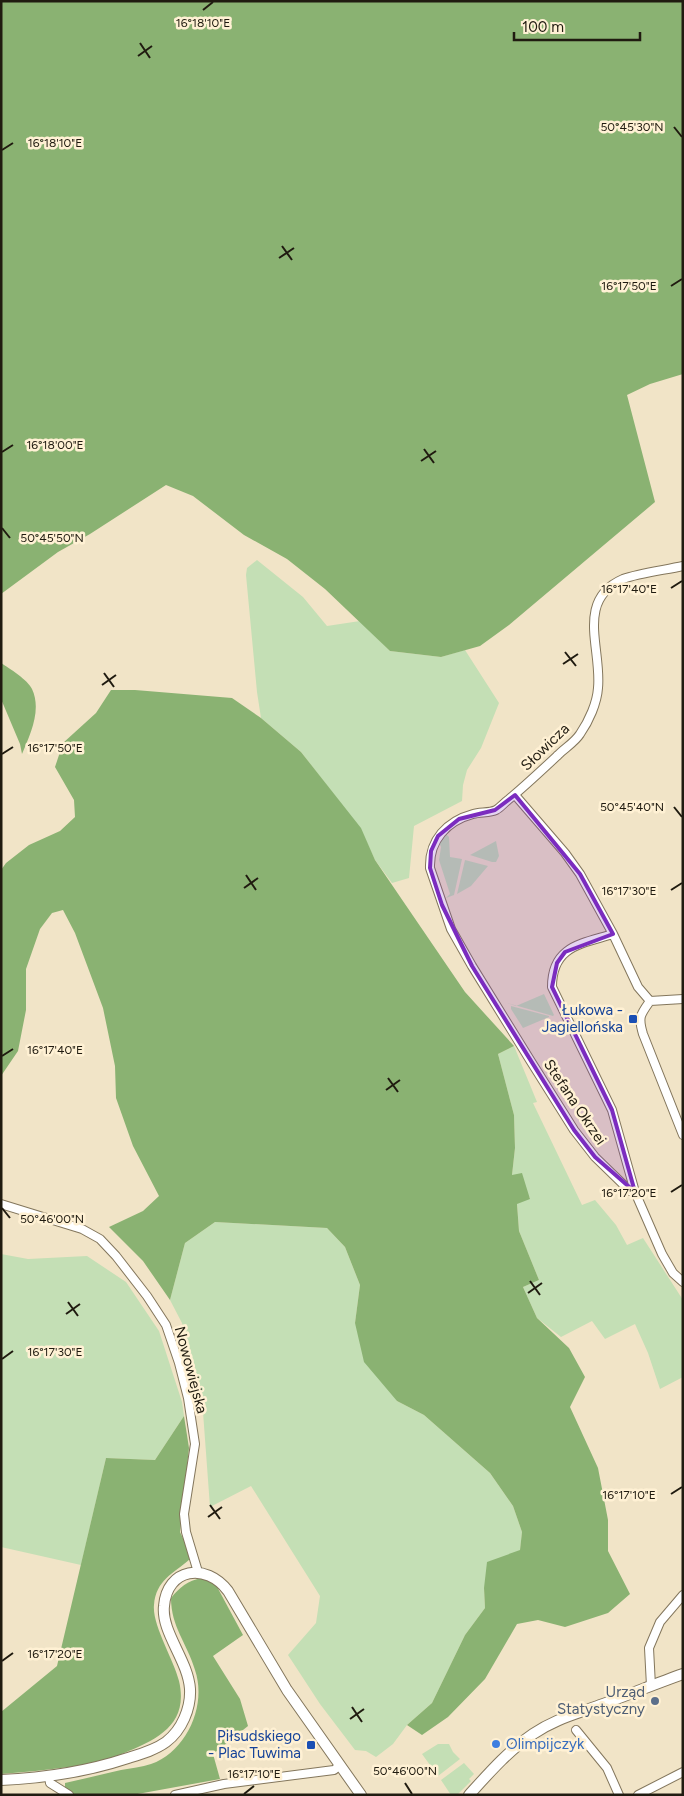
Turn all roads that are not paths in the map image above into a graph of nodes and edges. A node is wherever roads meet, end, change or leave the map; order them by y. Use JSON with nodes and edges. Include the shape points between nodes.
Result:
{"nodes":[{"id":1,"x":683,"y":566,"type":"edge"},
{"id":2,"x":514,"y":795,"type":"junction"},
{"id":3,"x":452,"y":929,"type":"joint"},
{"id":4,"x":613,"y":934,"type":"junction"},
{"id":5,"x":683,"y":999,"type":"edge"},
{"id":6,"x":650,"y":1001,"type":"junction"},
{"id":7,"x":683,"y":1135,"type":"edge"},
{"id":8,"x":635,"y":1192,"type":"junction"},
{"id":9,"x":1,"y":1204,"type":"edge"},
{"id":10,"x":683,"y":1282,"type":"edge"},
{"id":11,"x":198,"y":1572,"type":"junction"},
{"id":12,"x":683,"y":1595,"type":"edge"},
{"id":13,"x":683,"y":1674,"type":"edge"},
{"id":14,"x":651,"y":1686,"type":"junction"},
{"id":15,"x":576,"y":1730,"type":"dead end"},
{"id":16,"x":340,"y":1766,"type":"junction"},
{"id":17,"x":683,"y":1772,"type":"edge"},
{"id":18,"x":49,"y":1778,"type":"junction"},
{"id":19,"x":1,"y":1780,"type":"edge"},
{"id":20,"x":69,"y":1795,"type":"edge"},
{"id":21,"x":175,"y":1795,"type":"edge"},
{"id":22,"x":361,"y":1795,"type":"edge"},
{"id":23,"x":469,"y":1795,"type":"edge"},
{"id":24,"x":620,"y":1795,"type":"edge"},
{"id":25,"x":638,"y":1795,"type":"edge"}],
"edges":[{"from":1,"to":2,"type":"street","name":"Słowicza","via":[[625,579],[614,584],[598,601],[594,613],[598,689],[592,710],[580,735]]},
{"from":2,"to":3,"type":"street","name":"Słowicza","via":[[495,810],[459,818],[438,836],[431,851],[430,868]]},
{"from":2,"to":4,"type":"street","via":[[580,874]]},
{"from":3,"to":8,"type":"street","name":"Stefana Okrzei","via":[[574,1130],[595,1157],[630,1191]]},
{"from":4,"to":6,"type":"street","via":[[638,987]]},
{"from":4,"to":8,"type":"street","name":"Stefana Okrzei","via":[[579,944],[565,952],[557,963],[552,987],[612,1110]]},
{"from":5,"to":6,"type":"street"},
{"from":6,"to":7,"type":"street","via":[[639,1020]]},
{"from":8,"to":10,"type":"street","via":[[662,1254]]},
{"from":9,"to":11,"type":"street","name":"Nowowiejska","via":[[82,1229],[100,1239],[121,1262],[166,1325],[188,1398],[195,1444],[184,1514]]},
{"from":11,"to":16,"type":"street","via":[[216,1578],[228,1591],[287,1690]]},
{"from":11,"to":18,"type":"street","via":[[176,1580],[169,1588],[164,1606],[164,1616],[188,1674],[190,1690],[184,1719],[174,1735],[150,1751],[98,1768]]},
{"from":12,"to":14,"type":"street","via":[[660,1622],[649,1648]]},
{"from":13,"to":14,"type":"street"},
{"from":14,"to":23,"type":"street","via":[[546,1725],[512,1751]]},
{"from":15,"to":24,"type":"street","via":[[606,1768]]},
{"from":16,"to":21,"type":"street","via":[[334,1770],[239,1781]]},
{"from":16,"to":22,"type":"street"},
{"from":17,"to":25,"type":"street"},
{"from":18,"to":19,"type":"street"},
{"from":18,"to":20,"type":"street","via":[[50,1783]]}]}
